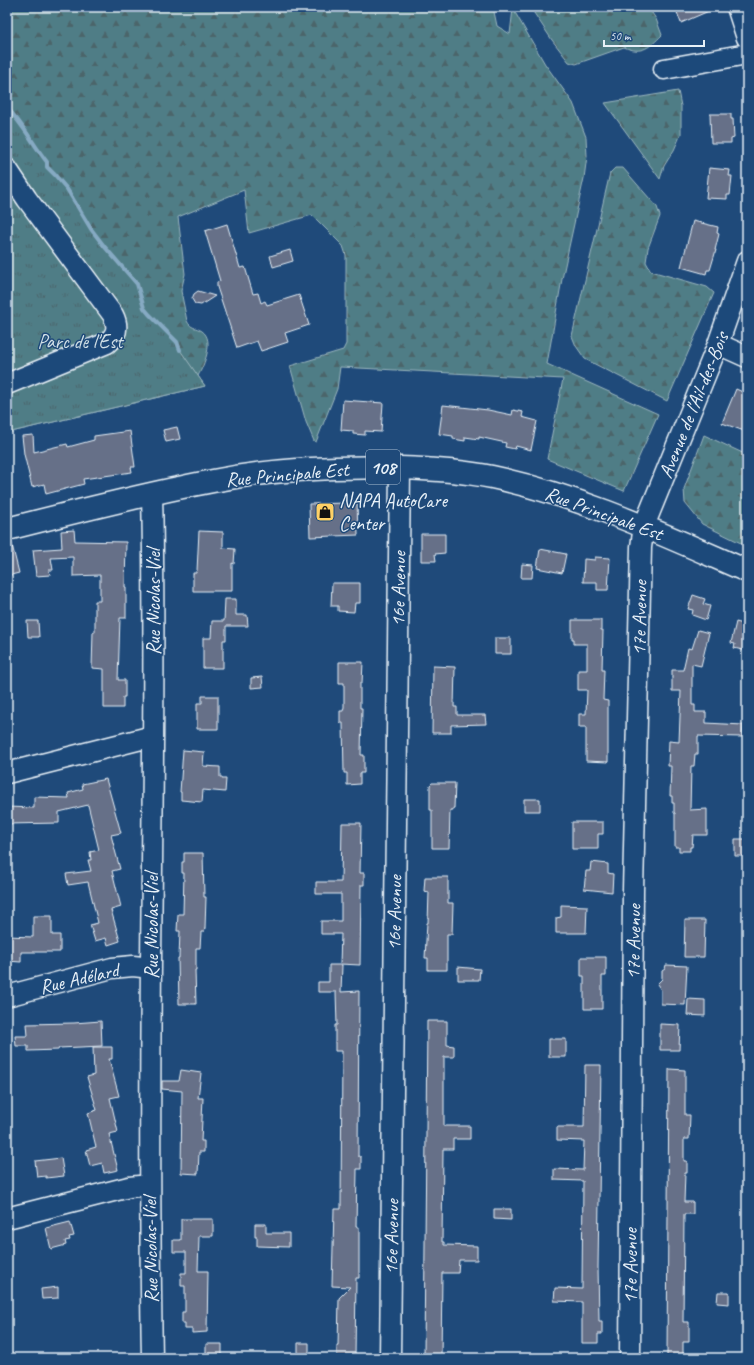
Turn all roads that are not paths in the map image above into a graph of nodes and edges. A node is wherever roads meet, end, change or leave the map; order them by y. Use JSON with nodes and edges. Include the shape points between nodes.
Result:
{"nodes":[{"id":1,"x":737,"y":7,"type":"edge"},
{"id":2,"x":747,"y":38,"type":"edge"},
{"id":3,"x":747,"y":54,"type":"edge"},
{"id":4,"x":664,"y":70,"type":"dead end"},
{"id":5,"x":7,"y":169,"type":"edge"},
{"id":6,"x":747,"y":261,"type":"edge"},
{"id":7,"x":718,"y":344,"type":"junction"},
{"id":8,"x":747,"y":357,"type":"edge"},
{"id":9,"x":7,"y":384,"type":"edge"},
{"id":10,"x":400,"y":468,"type":"junction"},
{"id":11,"x":152,"y":494,"type":"junction"},
{"id":12,"x":644,"y":526,"type":"junction"},
{"id":13,"x":7,"y":529,"type":"edge"},
{"id":14,"x":747,"y":571,"type":"edge"},
{"id":15,"x":153,"y":736,"type":"junction"},
{"id":16,"x":7,"y":773,"type":"edge"},
{"id":17,"x":151,"y":968,"type":"junction"},
{"id":18,"x":7,"y":996,"type":"edge"},
{"id":19,"x":149,"y":1185,"type":"junction"},
{"id":20,"x":7,"y":1218,"type":"edge"},
{"id":21,"x":152,"y":1358,"type":"edge"},
{"id":22,"x":390,"y":1358,"type":"edge"},
{"id":23,"x":630,"y":1358,"type":"edge"}],
"edges":[{"from":1,"to":2,"type":"street"},
{"from":3,"to":4,"type":"street"},
{"from":5,"to":9,"type":"street","via":[[113,315],[117,330],[113,338],[107,342]]},
{"from":6,"to":7,"type":"street","name":"Avenue de l'Ail-des-Bois"},
{"from":7,"to":8,"type":"street"},
{"from":7,"to":12,"type":"street","name":"Avenue de l'Ail-des-Bois"},
{"from":10,"to":11,"type":"main road","name":"Rue Principale Est","number":"108","via":[[309,468],[214,480]]},
{"from":10,"to":12,"type":"main road","name":"Rue Principale Est","number":"108","via":[[461,473],[516,483],[580,502]]},
{"from":10,"to":22,"type":"street","name":"16e Avenue"},
{"from":11,"to":13,"type":"main road","name":"Rue Principale Est","number":"108"},
{"from":11,"to":15,"type":"street","name":"Rue Nicolas-Viel"},
{"from":12,"to":14,"type":"main road","name":"Rue Principale Est","number":"108"},
{"from":12,"to":23,"type":"street","name":"17e Avenue","via":[[640,560],[633,884]]},
{"from":15,"to":16,"type":"street"},
{"from":15,"to":17,"type":"street","name":"Rue Nicolas-Viel"},
{"from":17,"to":18,"type":"street","name":"Rue Adélard","via":[[112,968]]},
{"from":17,"to":19,"type":"street","name":"Rue Nicolas-Viel"},
{"from":19,"to":20,"type":"street","via":[[129,1187]]},
{"from":19,"to":21,"type":"street","name":"Rue Nicolas-Viel"}]}
